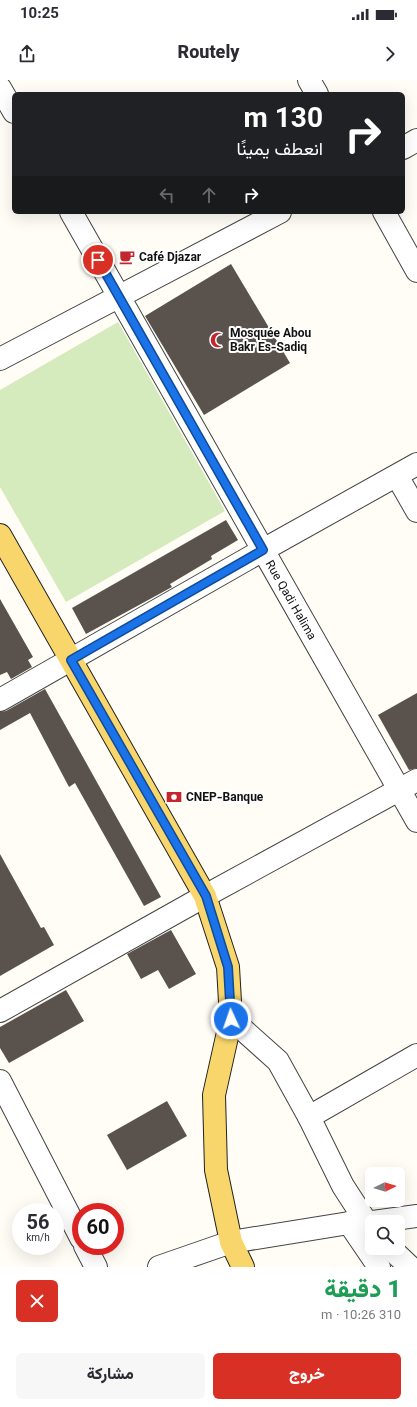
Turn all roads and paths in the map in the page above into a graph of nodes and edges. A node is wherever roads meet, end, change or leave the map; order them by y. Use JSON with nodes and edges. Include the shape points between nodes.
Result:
{"nodes":[{"id":1,"x":309,"y":80,"type":"edge"},
{"id":2,"x":0,"y":88,"type":"edge"},
{"id":3,"x":316,"y":92,"type":"edge"},
{"id":4,"x":12,"y":109,"type":"edge"},
{"id":5,"x":417,"y":140,"type":"edge"},
{"id":6,"x":405,"y":147,"type":"edge"},
{"id":7,"x":72,"y":214,"type":"edge"},
{"id":8,"x":276,"y":214,"type":"edge"},
{"id":9,"x":385,"y":214,"type":"edge"},
{"id":10,"x":417,"y":271,"type":"edge"},
{"id":11,"x":119,"y":296,"type":"junction"},
{"id":12,"x":0,"y":359,"type":"edge"},
{"id":13,"x":417,"y":464,"type":"edge"},
{"id":14,"x":397,"y":476,"type":"junction"},
{"id":15,"x":417,"y":511,"type":"edge"},
{"id":16,"x":0,"y":535,"type":"edge"},
{"id":17,"x":263,"y":550,"type":"junction"},
{"id":18,"x":71,"y":660,"type":"junction"},
{"id":19,"x":0,"y":700,"type":"edge"},
{"id":20,"x":408,"y":785,"type":"edge"},
{"id":21,"x":417,"y":821,"type":"edge"},
{"id":22,"x":206,"y":896,"type":"junction"},
{"id":23,"x":1,"y":1008,"type":"edge"},
{"id":24,"x":231,"y":1019,"type":"junction"},
{"id":25,"x":417,"y":1055,"type":"edge"},
{"id":26,"x":0,"y":1081,"type":"edge"},
{"id":27,"x":309,"y":1117,"type":"junction"},
{"id":28,"x":417,"y":1216,"type":"edge"},
{"id":29,"x":405,"y":1218,"type":"edge"},
{"id":30,"x":72,"y":1221,"type":"edge"},
{"id":31,"x":365,"y":1222,"type":"edge"},
{"id":32,"x":365,"y":1224,"type":"edge"},
{"id":33,"x":231,"y":1242,"type":"junction"},
{"id":34,"x":90,"y":1255,"type":"edge"},
{"id":35,"x":375,"y":1255,"type":"edge"},
{"id":36,"x":397,"y":1255,"type":"edge"},
{"id":37,"x":96,"y":1267,"type":"edge"},
{"id":38,"x":159,"y":1267,"type":"edge"},
{"id":39,"x":243,"y":1267,"type":"edge"},
{"id":40,"x":378,"y":1267,"type":"edge"},
{"id":41,"x":410,"y":1267,"type":"edge"}],
"edges":[{"from":1,"to":3,"type":"street"},
{"from":2,"to":4,"type":"street"},
{"from":5,"to":6,"type":"street"},
{"from":7,"to":11,"type":"street","name":"Rue Qadi Halima"},
{"from":8,"to":11,"type":"street"},
{"from":9,"to":10,"type":"street"},
{"from":11,"to":12,"type":"street"},
{"from":11,"to":17,"type":"street","name":"Rue Qadi Halima"},
{"from":13,"to":14,"type":"street"},
{"from":14,"to":15,"type":"street"},
{"from":14,"to":17,"type":"street"},
{"from":16,"to":18,"type":"main road"},
{"from":17,"to":18,"type":"street"},
{"from":17,"to":20,"type":"street","name":"Rue Qadi Halima"},
{"from":18,"to":19,"type":"street"},
{"from":18,"to":22,"type":"main road"},
{"from":20,"to":21,"type":"street","name":"Rue Qadi Halima"},
{"from":20,"to":22,"type":"street"},
{"from":22,"to":23,"type":"street"},
{"from":22,"to":24,"type":"main road","via":[[228,967]]},
{"from":24,"to":27,"type":"street","via":[[278,1061]]},
{"from":24,"to":33,"type":"main road","via":[[214,1095],[216,1170]]},
{"from":25,"to":27,"type":"street"},
{"from":26,"to":30,"type":"street"},
{"from":27,"to":31,"type":"street","via":[[343,1186]]},
{"from":28,"to":29,"type":"street"},
{"from":32,"to":33,"type":"street"},
{"from":33,"to":38,"type":"street"},
{"from":33,"to":39,"type":"main road"},
{"from":34,"to":37,"type":"street"},
{"from":35,"to":40,"type":"street"},
{"from":36,"to":41,"type":"street"}]}
